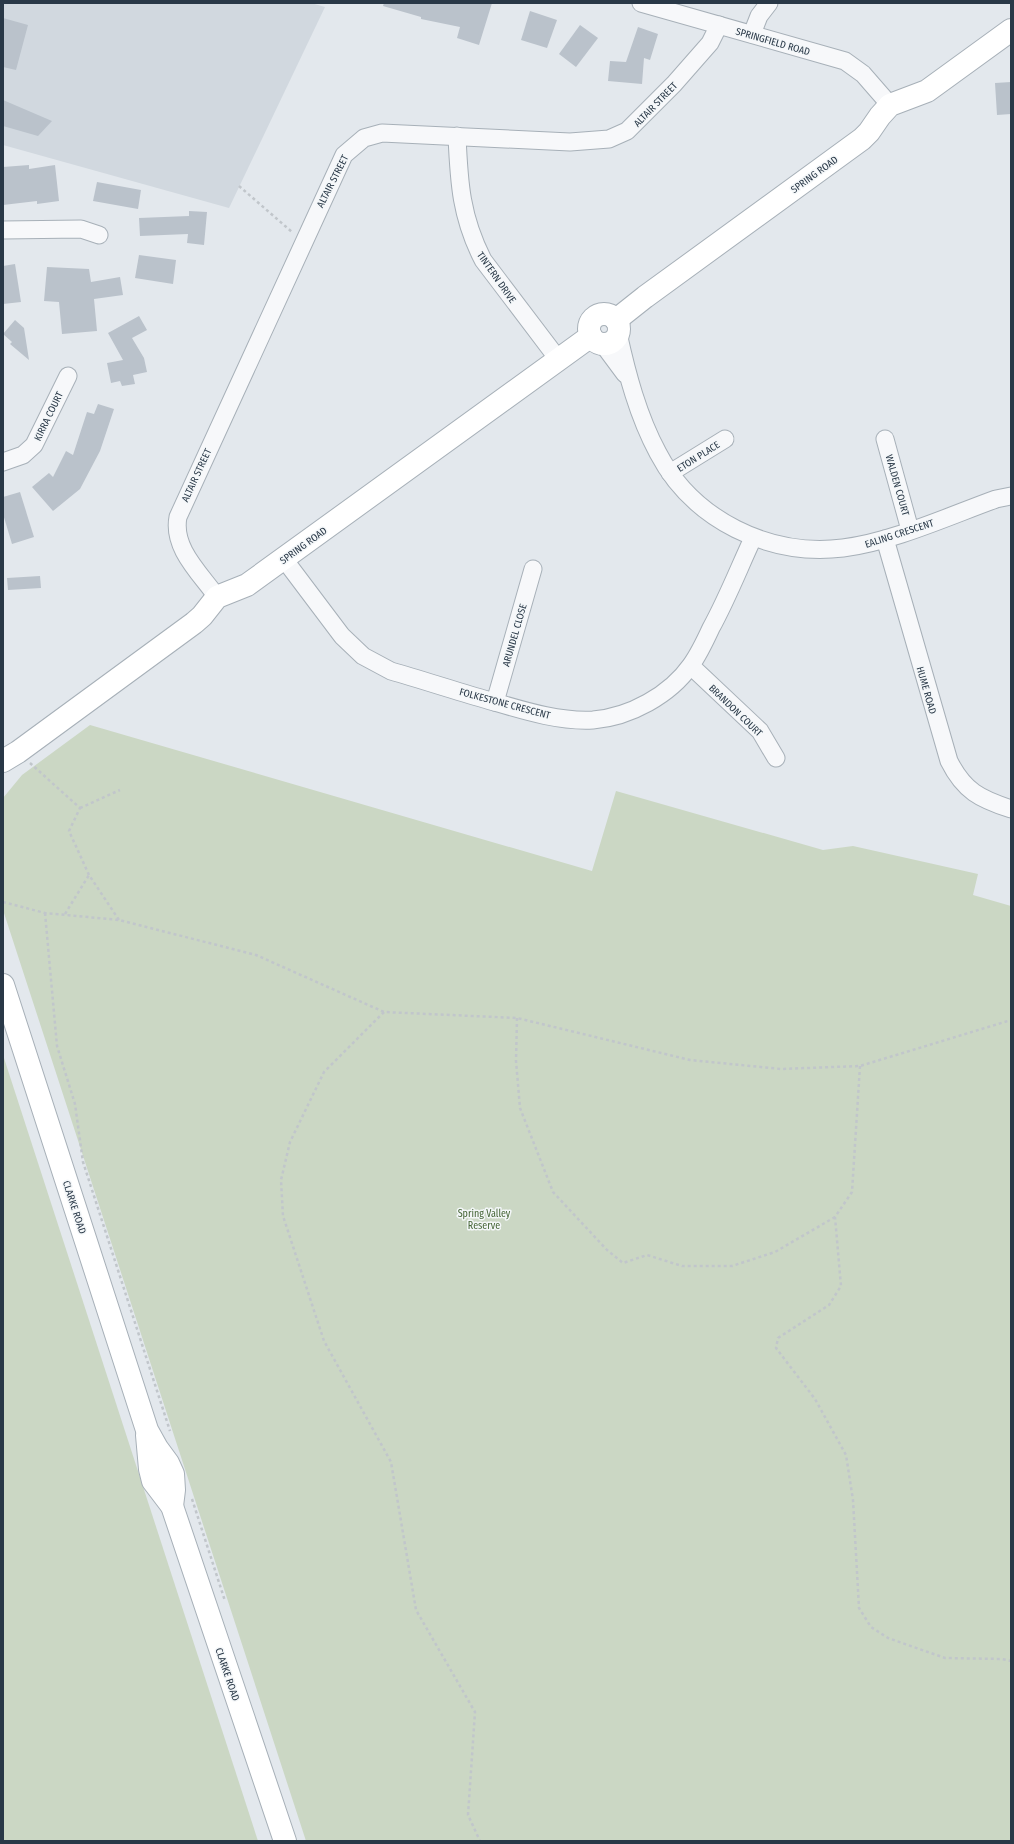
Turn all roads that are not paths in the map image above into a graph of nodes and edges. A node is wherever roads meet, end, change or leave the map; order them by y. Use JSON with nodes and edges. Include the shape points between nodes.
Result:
{"nodes":[{"id":1,"x":641,"y":3,"type":"edge"},
{"id":2,"x":769,"y":3,"type":"edge"},
{"id":3,"x":719,"y":25,"type":"junction"},
{"id":4,"x":1011,"y":30,"type":"edge"},
{"id":5,"x":752,"y":34,"type":"junction"},
{"id":6,"x":890,"y":105,"type":"junction"},
{"id":7,"x":457,"y":136,"type":"junction"},
{"id":8,"x":3,"y":230,"type":"edge"},
{"id":9,"x":99,"y":235,"type":"dead end"},
{"id":10,"x":607,"y":333,"type":"junction"},
{"id":11,"x":558,"y":359,"type":"junction"},
{"id":12,"x":68,"y":376,"type":"dead end"},
{"id":13,"x":725,"y":439,"type":"dead end"},
{"id":14,"x":885,"y":440,"type":"dead end"},
{"id":15,"x":3,"y":462,"type":"edge"},
{"id":16,"x":670,"y":473,"type":"junction"},
{"id":17,"x":1011,"y":496,"type":"edge"},
{"id":18,"x":910,"y":530,"type":"junction"},
{"id":19,"x":753,"y":538,"type":"junction"},
{"id":20,"x":885,"y":539,"type":"junction"},
{"id":21,"x":284,"y":559,"type":"junction"},
{"id":22,"x":533,"y":569,"type":"dead end"},
{"id":23,"x":217,"y":597,"type":"junction"},
{"id":24,"x":691,"y":666,"type":"junction"},
{"id":25,"x":495,"y":702,"type":"junction"},
{"id":26,"x":10,"y":756,"type":"edge"},
{"id":27,"x":776,"y":758,"type":"dead end"},
{"id":28,"x":3,"y":772,"type":"edge"},
{"id":29,"x":1011,"y":809,"type":"edge"},
{"id":30,"x":3,"y":985,"type":"edge"},
{"id":31,"x":285,"y":1841,"type":"edge"}],
"edges":[{"from":1,"to":3,"type":"street","name":"SPRINGFIELD ROAD"},
{"from":2,"to":5,"type":"street","via":[[759,16]]},
{"from":3,"to":5,"type":"street","name":"SPRINGFIELD ROAD"},
{"from":3,"to":7,"type":"street","name":"ALTAIR STREET","via":[[710,43],[674,84],[633,126],[619,135],[597,141],[570,142]]},
{"from":4,"to":6,"type":"street","name":"SPRING ROAD","via":[[927,91]]},
{"from":5,"to":6,"type":"street","name":"SPRINGFIELD ROAD","via":[[845,61],[863,74]]},
{"from":6,"to":10,"type":"street","name":"SPRING ROAD","via":[[862,139],[645,297]]},
{"from":7,"to":11,"type":"street","name":"TINTERN DRIVE","via":[[462,201],[467,225],[476,246],[483,260]]},
{"from":7,"to":23,"type":"street","name":"ALTAIR STREET","via":[[382,133],[372,135],[357,142],[339,164],[178,517],[177,533],[181,548]]},
{"from":8,"to":9,"type":"street","via":[[80,229]]},
{"from":10,"to":11,"type":"street","name":"SPRING ROAD"},
{"from":10,"to":16,"type":"street","name":"EALING CRESCENT","via":[[658,453]]},
{"from":11,"to":21,"type":"street","name":"SPRING ROAD"},
{"from":12,"to":15,"type":"street","name":"KIRRA COURT","via":[[34,445],[23,455]]},
{"from":13,"to":16,"type":"street","name":"ETON PLACE"},
{"from":14,"to":18,"type":"street","name":"WALDEN COURT"},
{"from":16,"to":19,"type":"street","name":"EALING CRESCENT","via":[[709,513]]},
{"from":17,"to":18,"type":"street","name":"EALING CRESCENT"},
{"from":18,"to":20,"type":"street","name":"EALING CRESCENT"},
{"from":19,"to":20,"type":"street","name":"EALING CRESCENT","via":[[788,547],[814,550],[842,548]]},
{"from":19,"to":24,"type":"street","name":"FOLKESTONE CRESCENT","via":[[719,613]]},
{"from":20,"to":29,"type":"street","name":"HUME ROAD","via":[[949,761],[962,784],[973,794]]},
{"from":21,"to":23,"type":"street","name":"SPRING ROAD","via":[[247,585]]},
{"from":21,"to":25,"type":"street","name":"FOLKESTONE CRESCENT","via":[[342,636],[363,656],[391,671]]},
{"from":22,"to":25,"type":"street","name":"ARUNDEL CLOSE"},
{"from":23,"to":26,"type":"street","name":"SPRING ROAD","via":[[194,623]]},
{"from":24,"to":25,"type":"street","name":"FOLKESTONE CRESCENT","via":[[661,694],[632,711],[613,717],[594,720],[571,719]]},
{"from":24,"to":27,"type":"street","name":"BRANDON COURT","via":[[760,731]]},
{"from":26,"to":28,"type":"street","name":"SPRING ROAD"},
{"from":30,"to":31,"type":"street","name":"CLARKE ROAD","via":[[147,1430],[173,1474],[172,1506]]}]}
